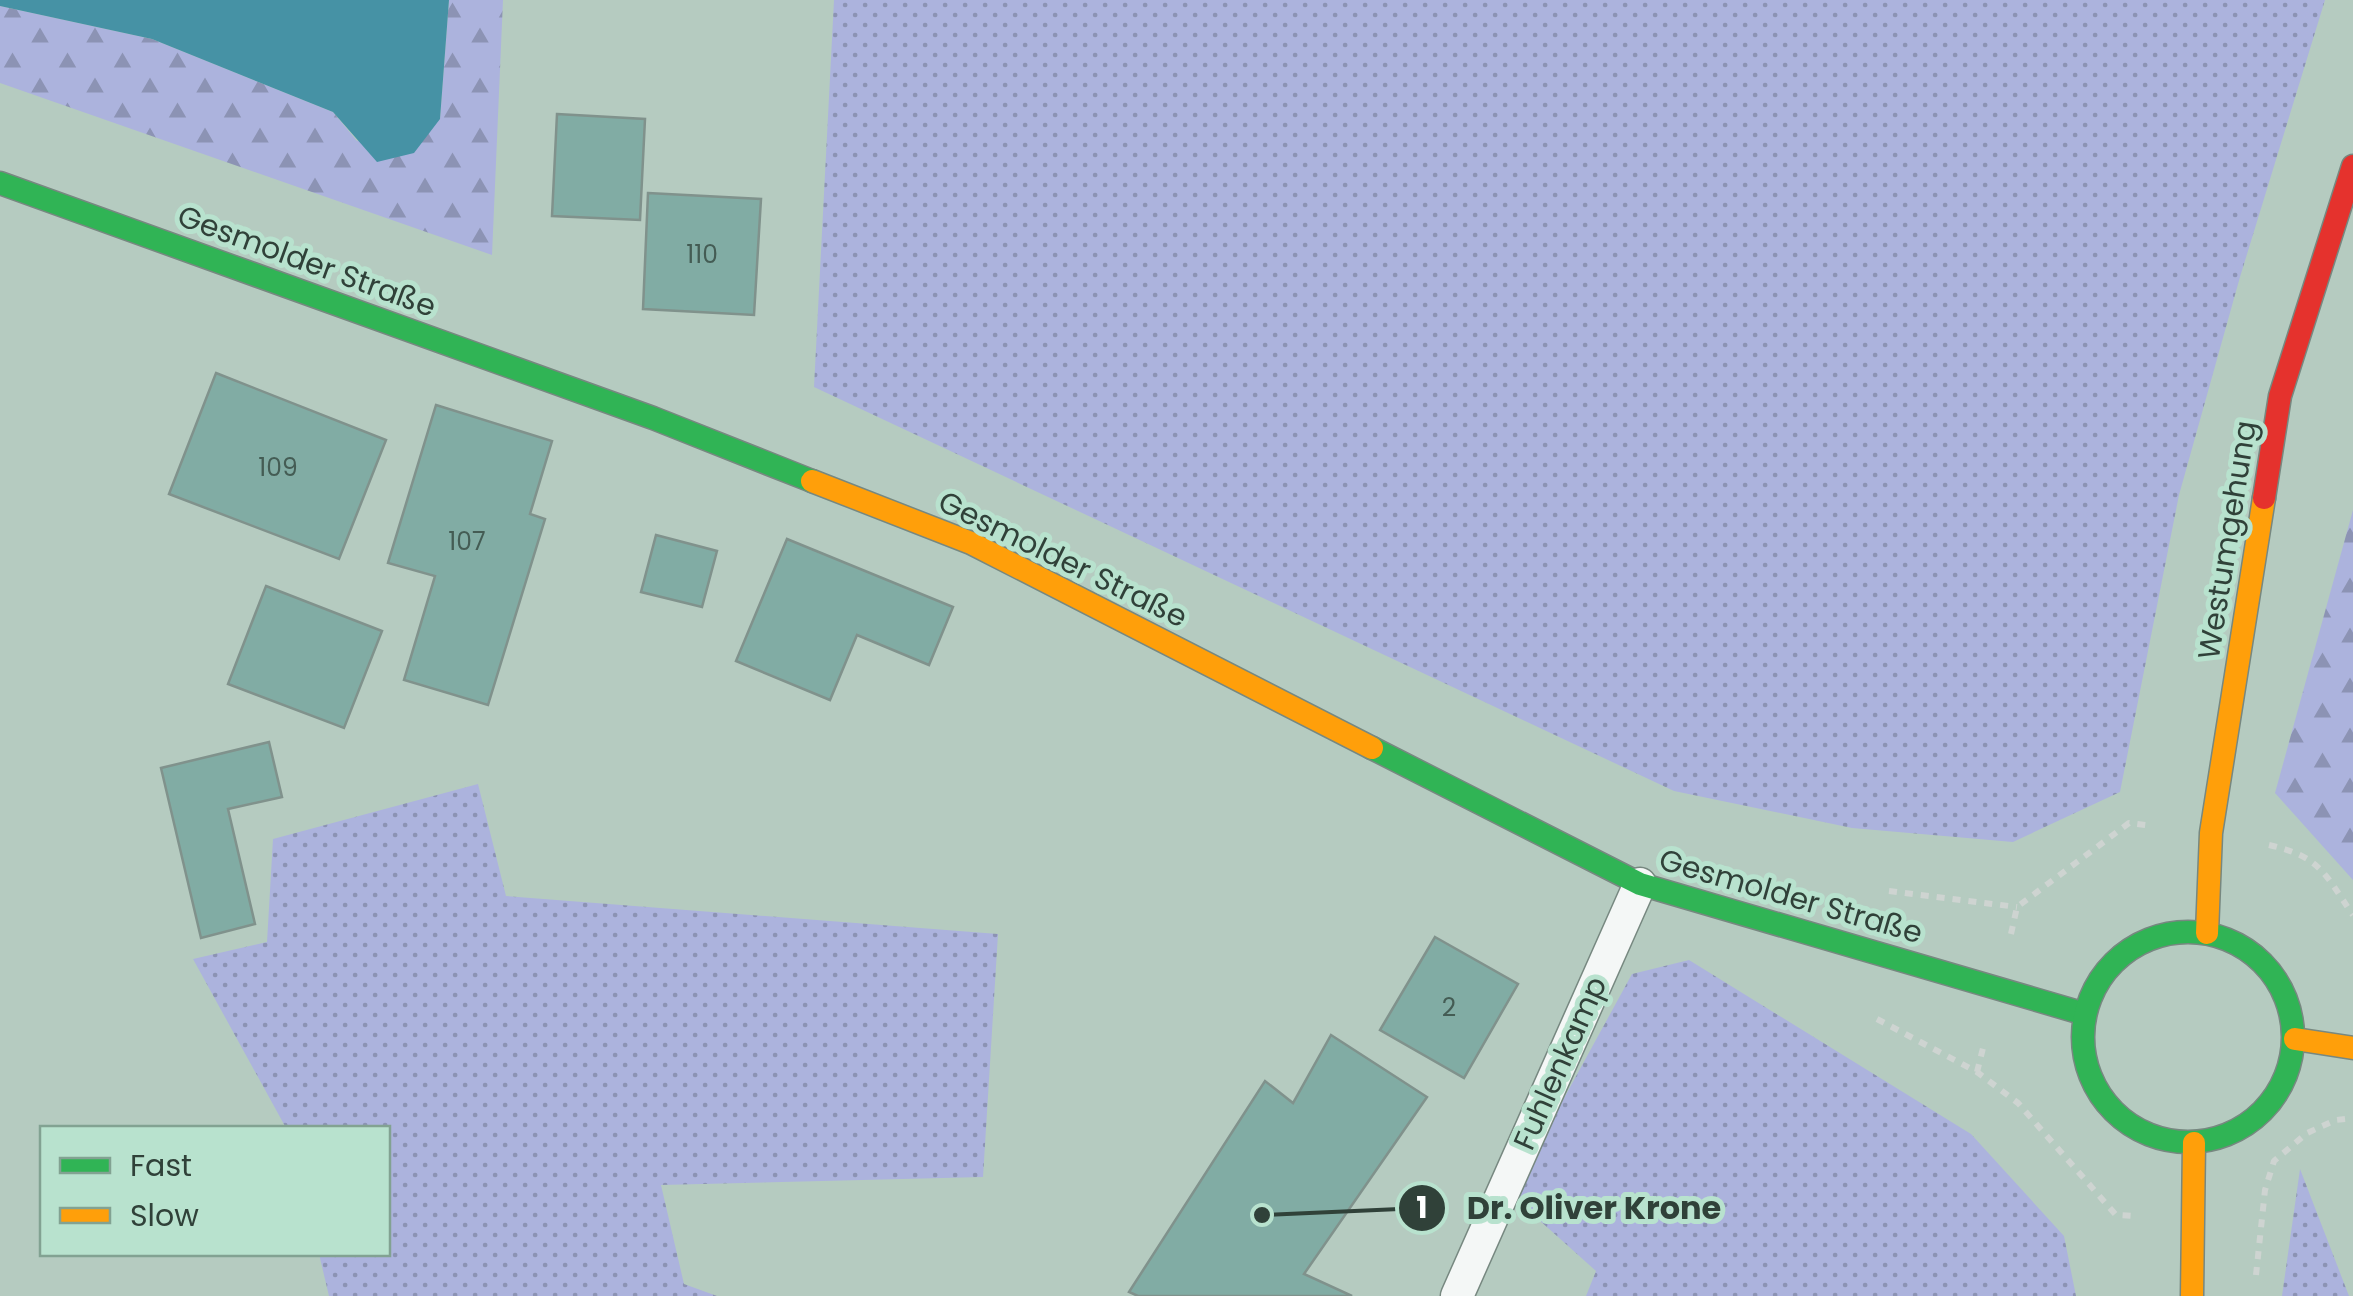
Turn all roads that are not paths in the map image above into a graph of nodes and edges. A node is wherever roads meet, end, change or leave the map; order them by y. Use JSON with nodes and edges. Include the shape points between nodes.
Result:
{"nodes":[{"id":1,"x":2353,"y":166,"type":"edge"},
{"id":2,"x":0,"y":183,"type":"edge"},
{"id":3,"x":1640,"y":884,"type":"junction"},
{"id":4,"x":2207,"y":933,"type":"junction"},
{"id":5,"x":2085,"y":1014,"type":"junction"},
{"id":6,"x":2295,"y":1040,"type":"junction"},
{"id":7,"x":2353,"y":1048,"type":"edge"},
{"id":8,"x":2194,"y":1143,"type":"junction"},
{"id":9,"x":1456,"y":1296,"type":"edge"},
{"id":10,"x":2192,"y":1296,"type":"edge"}],
"edges":[{"from":1,"to":4,"type":"street","name":"Westumgehung","via":[[2280,396],[2211,833]]},
{"from":2,"to":3,"type":"street","name":"Gesmolder Straße","via":[[671,424],[971,542]]},
{"from":3,"to":5,"type":"street","name":"Gesmolder Straße"},
{"from":3,"to":9,"type":"lane","name":"Fuhlenkamp"},
{"from":4,"to":5,"type":"street","via":[[2175,932],[2144,941],[2117,959]]},
{"from":4,"to":6,"type":"street","via":[[2236,942],[2279,982]]},
{"from":5,"to":8,"type":"street","via":[[2082,1046],[2090,1078],[2107,1105],[2131,1127],[2161,1140]]},
{"from":6,"to":7,"type":"street"},
{"from":6,"to":8,"type":"street","via":[[2275,1099],[2252,1122]]},
{"from":8,"to":10,"type":"street"}]}
